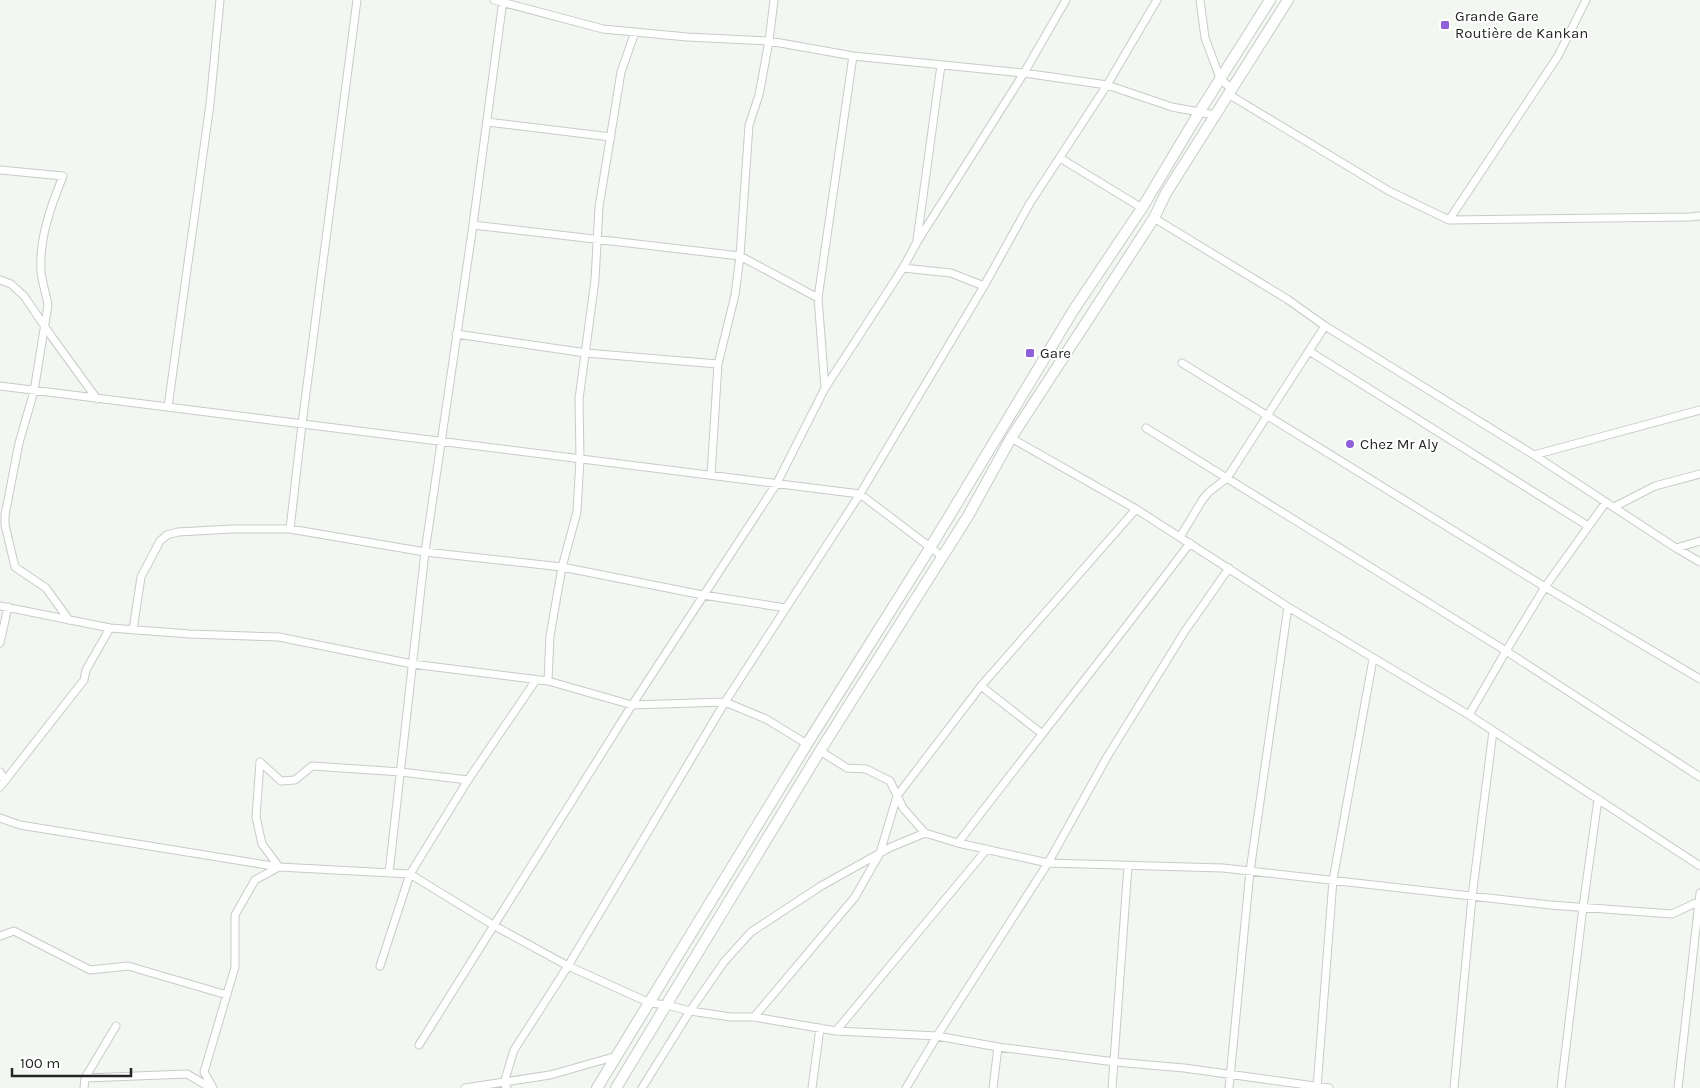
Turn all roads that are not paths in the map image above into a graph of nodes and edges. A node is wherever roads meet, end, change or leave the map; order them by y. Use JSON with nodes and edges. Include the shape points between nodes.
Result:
{"nodes":[{"id":1,"x":220,"y":0,"type":"edge"},
{"id":2,"x":357,"y":0,"type":"edge"},
{"id":3,"x":494,"y":0,"type":"edge"},
{"id":4,"x":774,"y":0,"type":"edge"},
{"id":5,"x":1066,"y":0,"type":"edge"},
{"id":6,"x":1157,"y":0,"type":"edge"},
{"id":7,"x":1200,"y":0,"type":"edge"},
{"id":8,"x":1270,"y":0,"type":"edge"},
{"id":9,"x":1288,"y":0,"type":"edge"},
{"id":10,"x":1586,"y":0,"type":"edge"},
{"id":11,"x":503,"y":1,"type":"edge"},
{"id":12,"x":635,"y":32,"type":"junction"},
{"id":13,"x":769,"y":41,"type":"junction"},
{"id":14,"x":853,"y":56,"type":"junction"},
{"id":15,"x":941,"y":65,"type":"junction"},
{"id":16,"x":1024,"y":73,"type":"junction"},
{"id":17,"x":1220,"y":78,"type":"junction"},
{"id":18,"x":1108,"y":85,"type":"junction"},
{"id":19,"x":1230,"y":92,"type":"junction"},
{"id":20,"x":1200,"y":111,"type":"junction"},
{"id":21,"x":1215,"y":115,"type":"junction"},
{"id":22,"x":486,"y":122,"type":"junction"},
{"id":23,"x":611,"y":137,"type":"junction"},
{"id":24,"x":1060,"y":158,"type":"junction"},
{"id":25,"x":0,"y":170,"type":"edge"},
{"id":26,"x":1142,"y":208,"type":"junction"},
{"id":27,"x":1700,"y":216,"type":"edge"},
{"id":28,"x":1154,"y":218,"type":"junction"},
{"id":29,"x":1449,"y":220,"type":"junction"},
{"id":30,"x":473,"y":225,"type":"junction"},
{"id":31,"x":598,"y":240,"type":"junction"},
{"id":32,"x":917,"y":242,"type":"junction"},
{"id":33,"x":740,"y":256,"type":"junction"},
{"id":34,"x":903,"y":268,"type":"junction"},
{"id":35,"x":0,"y":280,"type":"edge"},
{"id":36,"x":984,"y":286,"type":"junction"},
{"id":37,"x":818,"y":298,"type":"junction"},
{"id":38,"x":44,"y":325,"type":"junction"},
{"id":39,"x":1325,"y":326,"type":"junction"},
{"id":40,"x":456,"y":334,"type":"junction"},
{"id":41,"x":1309,"y":351,"type":"junction"},
{"id":42,"x":586,"y":353,"type":"junction"},
{"id":43,"x":1182,"y":363,"type":"dead end"},
{"id":44,"x":718,"y":364,"type":"junction"},
{"id":45,"x":0,"y":386,"type":"edge"},
{"id":46,"x":825,"y":388,"type":"junction"},
{"id":47,"x":34,"y":391,"type":"junction"},
{"id":48,"x":97,"y":399,"type":"junction"},
{"id":49,"x":168,"y":407,"type":"junction"},
{"id":50,"x":1700,"y":410,"type":"edge"},
{"id":51,"x":1267,"y":414,"type":"junction"},
{"id":52,"x":302,"y":424,"type":"junction"},
{"id":53,"x":1146,"y":428,"type":"dead end"},
{"id":54,"x":999,"y":431,"type":"junction"},
{"id":55,"x":1011,"y":438,"type":"junction"},
{"id":56,"x":440,"y":442,"type":"junction"},
{"id":57,"x":1534,"y":455,"type":"junction"},
{"id":58,"x":580,"y":459,"type":"junction"},
{"id":59,"x":1700,"y":474,"type":"edge"},
{"id":60,"x":711,"y":475,"type":"junction"},
{"id":61,"x":1227,"y":478,"type":"junction"},
{"id":62,"x":777,"y":483,"type":"junction"},
{"id":63,"x":860,"y":494,"type":"junction"},
{"id":64,"x":1606,"y":502,"type":"junction"},
{"id":65,"x":1614,"y":507,"type":"junction"},
{"id":66,"x":1136,"y":509,"type":"junction"},
{"id":67,"x":1588,"y":526,"type":"junction"},
{"id":68,"x":290,"y":529,"type":"junction"},
{"id":69,"x":1180,"y":537,"type":"junction"},
{"id":70,"x":1700,"y":541,"type":"edge"},
{"id":71,"x":1190,"y":543,"type":"junction"},
{"id":72,"x":930,"y":548,"type":"junction"},
{"id":73,"x":1676,"y":548,"type":"junction"},
{"id":74,"x":425,"y":552,"type":"junction"},
{"id":75,"x":943,"y":557,"type":"junction"},
{"id":76,"x":1700,"y":562,"type":"edge"},
{"id":77,"x":562,"y":567,"type":"junction"},
{"id":78,"x":1229,"y":568,"type":"junction"},
{"id":79,"x":1545,"y":587,"type":"junction"},
{"id":80,"x":703,"y":595,"type":"junction"},
{"id":81,"x":4,"y":607,"type":"edge"},
{"id":82,"x":1288,"y":607,"type":"junction"},
{"id":83,"x":786,"y":608,"type":"junction"},
{"id":84,"x":69,"y":620,"type":"junction"},
{"id":85,"x":110,"y":628,"type":"junction"},
{"id":86,"x":133,"y":630,"type":"junction"},
{"id":87,"x":0,"y":643,"type":"edge"},
{"id":88,"x":1506,"y":651,"type":"junction"},
{"id":89,"x":1373,"y":659,"type":"junction"},
{"id":90,"x":412,"y":664,"type":"junction"},
{"id":91,"x":1700,"y":679,"type":"edge"},
{"id":92,"x":536,"y":680,"type":"junction"},
{"id":93,"x":548,"y":681,"type":"junction"},
{"id":94,"x":981,"y":686,"type":"junction"},
{"id":95,"x":725,"y":702,"type":"junction"},
{"id":96,"x":632,"y":705,"type":"junction"},
{"id":97,"x":1469,"y":716,"type":"junction"},
{"id":98,"x":1493,"y":731,"type":"junction"},
{"id":99,"x":1041,"y":733,"type":"junction"},
{"id":100,"x":807,"y":744,"type":"junction"},
{"id":101,"x":820,"y":751,"type":"junction"},
{"id":102,"x":0,"y":772,"type":"edge"},
{"id":103,"x":401,"y":772,"type":"junction"},
{"id":104,"x":1700,"y":777,"type":"edge"},
{"id":105,"x":468,"y":780,"type":"junction"},
{"id":106,"x":2,"y":784,"type":"edge"},
{"id":107,"x":897,"y":796,"type":"junction"},
{"id":108,"x":1598,"y":800,"type":"junction"},
{"id":109,"x":0,"y":818,"type":"edge"},
{"id":110,"x":925,"y":833,"type":"junction"},
{"id":111,"x":958,"y":843,"type":"junction"},
{"id":112,"x":987,"y":849,"type":"junction"},
{"id":113,"x":880,"y":853,"type":"junction"},
{"id":114,"x":1048,"y":863,"type":"junction"},
{"id":115,"x":1128,"y":866,"type":"junction"},
{"id":116,"x":1700,"y":866,"type":"edge"},
{"id":117,"x":279,"y":868,"type":"junction"},
{"id":118,"x":1250,"y":871,"type":"junction"},
{"id":119,"x":389,"y":873,"type":"junction"},
{"id":120,"x":410,"y":874,"type":"junction"},
{"id":121,"x":1333,"y":880,"type":"junction"},
{"id":122,"x":1700,"y":893,"type":"edge"},
{"id":123,"x":1472,"y":897,"type":"junction"},
{"id":124,"x":1699,"y":901,"type":"edge"},
{"id":125,"x":1583,"y":908,"type":"junction"},
{"id":126,"x":493,"y":925,"type":"junction"},
{"id":127,"x":0,"y":936,"type":"edge"},
{"id":128,"x":380,"y":966,"type":"dead end"},
{"id":129,"x":568,"y":966,"type":"junction"},
{"id":130,"x":227,"y":995,"type":"junction"},
{"id":131,"x":650,"y":1003,"type":"junction"},
{"id":132,"x":667,"y":1006,"type":"junction"},
{"id":133,"x":690,"y":1011,"type":"junction"},
{"id":134,"x":754,"y":1017,"type":"junction"},
{"id":135,"x":116,"y":1026,"type":"dead end"},
{"id":136,"x":820,"y":1028,"type":"junction"},
{"id":137,"x":836,"y":1031,"type":"junction"},
{"id":138,"x":937,"y":1036,"type":"junction"},
{"id":139,"x":419,"y":1045,"type":"dead end"},
{"id":140,"x":998,"y":1047,"type":"junction"},
{"id":141,"x":618,"y":1056,"type":"junction"},
{"id":142,"x":1115,"y":1062,"type":"junction"},
{"id":143,"x":1231,"y":1076,"type":"junction"},
{"id":144,"x":85,"y":1078,"type":"junction"},
{"id":145,"x":506,"y":1086,"type":"edge"},
{"id":146,"x":1317,"y":1087,"type":"edge"},
{"id":147,"x":84,"y":1088,"type":"edge"},
{"id":148,"x":212,"y":1088,"type":"edge"},
{"id":149,"x":465,"y":1088,"type":"edge"},
{"id":150,"x":597,"y":1088,"type":"edge"},
{"id":151,"x":616,"y":1088,"type":"edge"},
{"id":152,"x":642,"y":1088,"type":"edge"},
{"id":153,"x":812,"y":1088,"type":"edge"},
{"id":154,"x":906,"y":1088,"type":"edge"},
{"id":155,"x":993,"y":1088,"type":"edge"},
{"id":156,"x":1112,"y":1088,"type":"edge"},
{"id":157,"x":1229,"y":1088,"type":"edge"},
{"id":158,"x":1329,"y":1088,"type":"edge"},
{"id":159,"x":1454,"y":1088,"type":"edge"},
{"id":160,"x":1562,"y":1088,"type":"edge"},
{"id":161,"x":1678,"y":1088,"type":"edge"}],
"edges":[{"from":1,"to":49,"type":"street","via":[[210,104]]},
{"from":2,"to":52,"type":"street"},
{"from":3,"to":11,"type":"street"},
{"from":4,"to":13,"type":"street"},
{"from":5,"to":16,"type":"street"},
{"from":6,"to":18,"type":"street"},
{"from":7,"to":17,"type":"street","via":[[1205,38]]},
{"from":8,"to":17,"type":"main road"},
{"from":9,"to":19,"type":"main road"},
{"from":10,"to":29,"type":"street","via":[[1558,56]]},
{"from":11,"to":12,"type":"street","via":[[603,29]]},
{"from":11,"to":22,"type":"street"},
{"from":12,"to":13,"type":"street"},
{"from":12,"to":23,"type":"street","via":[[621,72]]},
{"from":13,"to":14,"type":"street"},
{"from":13,"to":33,"type":"street","via":[[759,95],[749,125]]},
{"from":14,"to":15,"type":"street"},
{"from":14,"to":37,"type":"street"},
{"from":15,"to":16,"type":"street"},
{"from":15,"to":32,"type":"street"},
{"from":16,"to":18,"type":"street"},
{"from":16,"to":32,"type":"street"},
{"from":17,"to":19,"type":"street"},
{"from":17,"to":20,"type":"main road"},
{"from":18,"to":20,"type":"street","via":[[1172,107]]},
{"from":18,"to":24,"type":"street"},
{"from":19,"to":21,"type":"main road"},
{"from":19,"to":29,"type":"street","via":[[1389,191]]},
{"from":20,"to":21,"type":"street"},
{"from":20,"to":26,"type":"main road"},
{"from":21,"to":28,"type":"main road"},
{"from":22,"to":23,"type":"street"},
{"from":22,"to":30,"type":"street"},
{"from":23,"to":31,"type":"street","via":[[599,207]]},
{"from":24,"to":26,"type":"street"},
{"from":24,"to":36,"type":"street","via":[[1030,203]]},
{"from":25,"to":38,"type":"street","via":[[63,176],[44,237],[41,269],[48,305]]},
{"from":26,"to":54,"type":"main road"},
{"from":27,"to":29,"type":"street"},
{"from":28,"to":39,"type":"street","via":[[1287,299]]},
{"from":28,"to":55,"type":"main road"},
{"from":30,"to":31,"type":"street"},
{"from":30,"to":40,"type":"street"},
{"from":31,"to":33,"type":"street"},
{"from":31,"to":42,"type":"street"},
{"from":32,"to":34,"type":"street"},
{"from":33,"to":37,"type":"street"},
{"from":33,"to":44,"type":"street","via":[[735,296]]},
{"from":34,"to":36,"type":"street","via":[[951,273]]},
{"from":34,"to":46,"type":"street"},
{"from":35,"to":38,"type":"street","via":[[11,284],[24,296]]},
{"from":36,"to":63,"type":"street"},
{"from":37,"to":46,"type":"street"},
{"from":38,"to":47,"type":"street"},
{"from":38,"to":48,"type":"street"},
{"from":39,"to":41,"type":"street"},
{"from":39,"to":57,"type":"street"},
{"from":40,"to":42,"type":"street"},
{"from":40,"to":56,"type":"street"},
{"from":41,"to":51,"type":"street"},
{"from":41,"to":67,"type":"street"},
{"from":42,"to":44,"type":"street"},
{"from":42,"to":58,"type":"street","via":[[579,399]]},
{"from":43,"to":51,"type":"street"},
{"from":44,"to":60,"type":"street"},
{"from":45,"to":47,"type":"street"},
{"from":46,"to":62,"type":"street"},
{"from":47,"to":48,"type":"street"},
{"from":47,"to":84,"type":"street","via":[[19,443],[5,514],[6,525],[15,567],[46,588]]},
{"from":48,"to":49,"type":"street"},
{"from":49,"to":52,"type":"street"},
{"from":50,"to":57,"type":"street"},
{"from":51,"to":61,"type":"street"},
{"from":51,"to":79,"type":"street"},
{"from":52,"to":56,"type":"street"},
{"from":52,"to":68,"type":"street"},
{"from":53,"to":61,"type":"street"},
{"from":54,"to":55,"type":"main road"},
{"from":54,"to":72,"type":"main road"},
{"from":55,"to":66,"type":"street"},
{"from":55,"to":75,"type":"main road"},
{"from":56,"to":58,"type":"street"},
{"from":56,"to":74,"type":"street"},
{"from":57,"to":64,"type":"street"},
{"from":58,"to":60,"type":"street"},
{"from":58,"to":77,"type":"street","via":[[577,512]]},
{"from":59,"to":65,"type":"street","via":[[1655,486]]},
{"from":60,"to":62,"type":"street"},
{"from":61,"to":69,"type":"street","via":[[1203,499]]},
{"from":61,"to":88,"type":"street"},
{"from":62,"to":63,"type":"street"},
{"from":62,"to":80,"type":"street"},
{"from":63,"to":72,"type":"street"},
{"from":63,"to":83,"type":"street"},
{"from":64,"to":65,"type":"street"},
{"from":64,"to":67,"type":"street"},
{"from":65,"to":73,"type":"street"},
{"from":66,"to":69,"type":"street"},
{"from":66,"to":94,"type":"street"},
{"from":67,"to":79,"type":"street"},
{"from":68,"to":74,"type":"street"},
{"from":68,"to":86,"type":"street","via":[[178,532],[167,536],[160,541],[141,577]]},
{"from":69,"to":71,"type":"street"},
{"from":70,"to":73,"type":"street"},
{"from":71,"to":78,"type":"street"},
{"from":71,"to":99,"type":"street"},
{"from":72,"to":75,"type":"street"},
{"from":72,"to":100,"type":"main road"},
{"from":73,"to":76,"type":"street"},
{"from":74,"to":77,"type":"street"},
{"from":74,"to":90,"type":"street"},
{"from":75,"to":101,"type":"main road"},
{"from":77,"to":80,"type":"street"},
{"from":77,"to":93,"type":"street","via":[[550,636]]},
{"from":78,"to":82,"type":"street"},
{"from":78,"to":114,"type":"street","via":[[1184,631],[1107,757]]},
{"from":79,"to":88,"type":"street"},
{"from":79,"to":91,"type":"street"},
{"from":80,"to":83,"type":"street"},
{"from":80,"to":96,"type":"street"},
{"from":81,"to":84,"type":"street"},
{"from":81,"to":87,"type":"street"},
{"from":82,"to":89,"type":"street"},
{"from":82,"to":118,"type":"street"},
{"from":83,"to":95,"type":"street"},
{"from":84,"to":85,"type":"street"},
{"from":85,"to":86,"type":"street"},
{"from":85,"to":106,"type":"street","via":[[86,670],[84,680]]},
{"from":86,"to":90,"type":"street","via":[[279,637]]},
{"from":88,"to":97,"type":"street"},
{"from":88,"to":104,"type":"street"},
{"from":89,"to":97,"type":"street"},
{"from":89,"to":121,"type":"street"},
{"from":90,"to":92,"type":"street"},
{"from":90,"to":103,"type":"street"},
{"from":92,"to":93,"type":"street"},
{"from":92,"to":105,"type":"street"},
{"from":93,"to":96,"type":"street"},
{"from":94,"to":99,"type":"street"},
{"from":94,"to":107,"type":"street"},
{"from":95,"to":96,"type":"street"},
{"from":95,"to":100,"type":"street","via":[[766,719]]},
{"from":95,"to":129,"type":"street"},
{"from":96,"to":126,"type":"street"},
{"from":97,"to":98,"type":"street"},
{"from":98,"to":108,"type":"street"},
{"from":98,"to":123,"type":"street"},
{"from":99,"to":111,"type":"street"},
{"from":100,"to":131,"type":"main road"},
{"from":101,"to":107,"type":"street","via":[[847,768],[866,769],[890,782]]},
{"from":101,"to":132,"type":"main road"},
{"from":102,"to":106,"type":"street"},
{"from":103,"to":105,"type":"street"},
{"from":103,"to":117,"type":"street","via":[[312,766],[295,780],[281,781],[260,762],[256,817],[262,844]]},
{"from":103,"to":119,"type":"street"},
{"from":105,"to":120,"type":"street"},
{"from":107,"to":110,"type":"street","via":[[902,808]]},
{"from":107,"to":113,"type":"street"},
{"from":108,"to":116,"type":"street"},
{"from":108,"to":125,"type":"street"},
{"from":109,"to":117,"type":"street","via":[[20,825]]},
{"from":110,"to":111,"type":"street"},
{"from":110,"to":113,"type":"street"},
{"from":111,"to":112,"type":"street"},
{"from":112,"to":114,"type":"street"},
{"from":112,"to":137,"type":"street"},
{"from":113,"to":133,"type":"street","via":[[821,886],[752,932],[724,962]]},
{"from":113,"to":134,"type":"street","via":[[855,897]]},
{"from":114,"to":115,"type":"street"},
{"from":114,"to":138,"type":"street"},
{"from":115,"to":118,"type":"street"},
{"from":115,"to":142,"type":"street"},
{"from":117,"to":119,"type":"street"},
{"from":117,"to":130,"type":"street","via":[[255,880],[235,914],[235,967]]},
{"from":118,"to":121,"type":"street"},
{"from":118,"to":143,"type":"street"},
{"from":119,"to":120,"type":"street"},
{"from":120,"to":126,"type":"street"},
{"from":120,"to":128,"type":"street"},
{"from":121,"to":123,"type":"street"},
{"from":121,"to":146,"type":"street"},
{"from":122,"to":124,"type":"street"},
{"from":123,"to":125,"type":"street"},
{"from":123,"to":159,"type":"street"},
{"from":124,"to":125,"type":"street","via":[[1672,914]]},
{"from":124,"to":161,"type":"street"},
{"from":125,"to":160,"type":"street"},
{"from":126,"to":129,"type":"street"},
{"from":126,"to":139,"type":"street"},
{"from":127,"to":130,"type":"street","via":[[14,931],[90,970],[128,966]]},
{"from":129,"to":131,"type":"street"},
{"from":129,"to":145,"type":"street","via":[[514,1050]]},
{"from":130,"to":148,"type":"street","via":[[204,1072]]},
{"from":131,"to":132,"type":"street"},
{"from":131,"to":141,"type":"main road"},
{"from":132,"to":133,"type":"street"},
{"from":132,"to":151,"type":"main road"},
{"from":133,"to":134,"type":"street"},
{"from":133,"to":152,"type":"street"},
{"from":134,"to":136,"type":"street"},
{"from":135,"to":144,"type":"street"},
{"from":136,"to":137,"type":"street"},
{"from":136,"to":153,"type":"street"},
{"from":137,"to":138,"type":"street"},
{"from":138,"to":140,"type":"street"},
{"from":138,"to":154,"type":"street"},
{"from":140,"to":142,"type":"street"},
{"from":140,"to":155,"type":"street"},
{"from":141,"to":145,"type":"street"},
{"from":141,"to":150,"type":"main road"},
{"from":142,"to":143,"type":"street"},
{"from":142,"to":156,"type":"street"},
{"from":143,"to":146,"type":"street"},
{"from":143,"to":157,"type":"street"},
{"from":144,"to":147,"type":"street"},
{"from":144,"to":148,"type":"street","via":[[187,1074]]},
{"from":145,"to":149,"type":"street"},
{"from":146,"to":158,"type":"street"}]}
